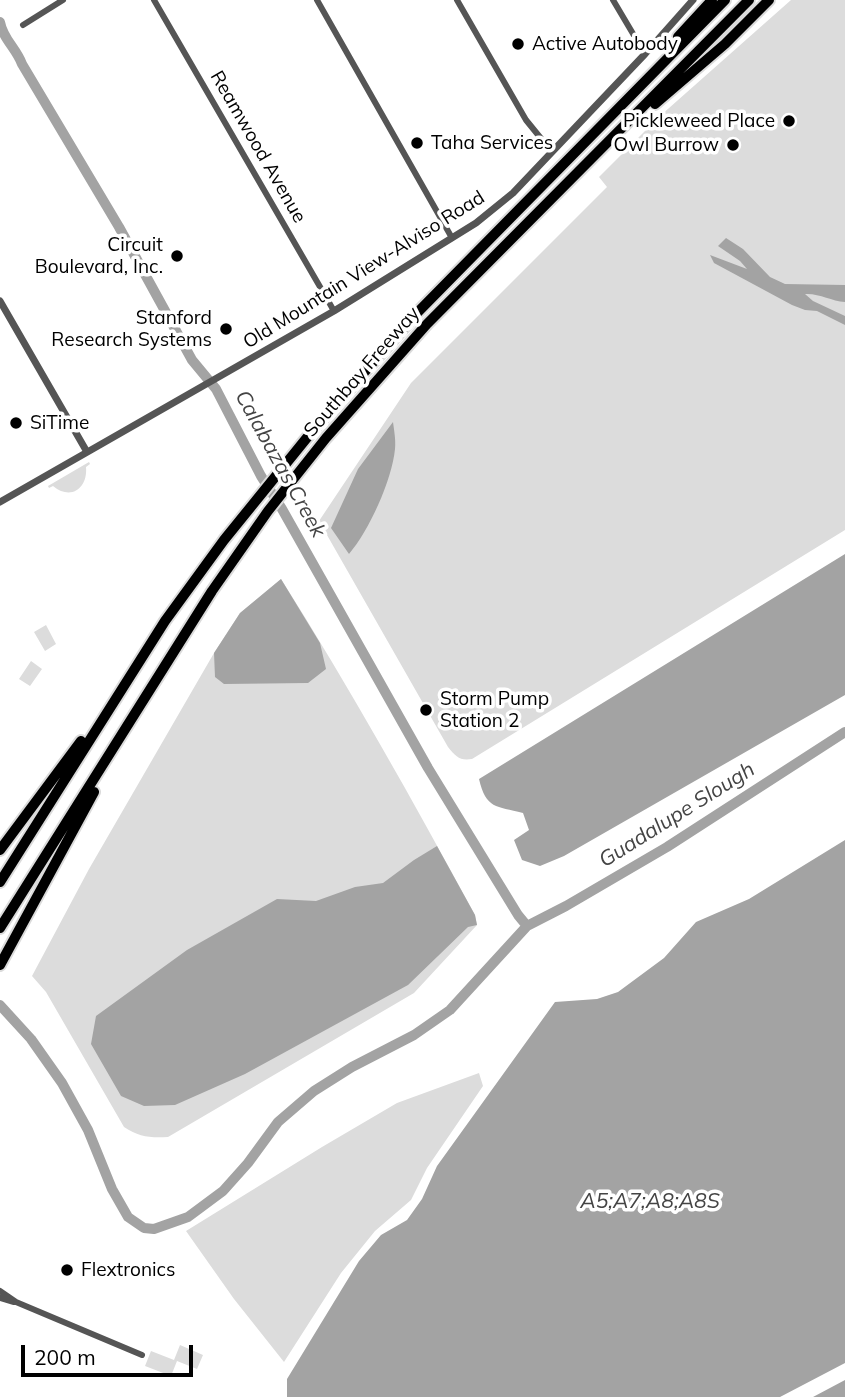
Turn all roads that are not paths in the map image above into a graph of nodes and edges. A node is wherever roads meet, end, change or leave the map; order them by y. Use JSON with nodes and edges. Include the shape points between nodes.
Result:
{"nodes":[{"id":1,"x":63,"y":0,"type":"edge"},
{"id":2,"x":154,"y":0,"type":"edge"},
{"id":3,"x":317,"y":0,"type":"edge"},
{"id":4,"x":457,"y":0,"type":"edge"},
{"id":5,"x":613,"y":0,"type":"edge"},
{"id":6,"x":693,"y":0,"type":"edge"},
{"id":7,"x":712,"y":0,"type":"edge"},
{"id":8,"x":725,"y":0,"type":"edge"},
{"id":9,"x":749,"y":0,"type":"edge"},
{"id":10,"x":771,"y":0,"type":"edge"},
{"id":11,"x":23,"y":25,"type":"dead end"},
{"id":12,"x":645,"y":54,"type":"junction"},
{"id":13,"x":622,"y":103,"type":"junction"},
{"id":14,"x":552,"y":152,"type":"junction"},
{"id":15,"x":594,"y":156,"type":"junction"},
{"id":16,"x":453,"y":238,"type":"junction"},
{"id":17,"x":0,"y":301,"type":"edge"},
{"id":18,"x":334,"y":311,"type":"junction"},
{"id":19,"x":87,"y":452,"type":"junction"},
{"id":20,"x":0,"y":502,"type":"edge"},
{"id":21,"x":136,"y":665,"type":"junction"},
{"id":22,"x":131,"y":721,"type":"junction"},
{"id":23,"x":0,"y":849,"type":"edge"},
{"id":24,"x":0,"y":882,"type":"edge"},
{"id":25,"x":0,"y":929,"type":"edge"},
{"id":26,"x":1,"y":963,"type":"edge"},
{"id":27,"x":0,"y":1291,"type":"edge"},
{"id":28,"x":0,"y":1298,"type":"edge"},
{"id":29,"x":16,"y":1302,"type":"junction"},
{"id":30,"x":142,"y":1354,"type":"dead end"}],
"edges":[{"from":1,"to":11,"type":"street"},
{"from":2,"to":18,"type":"street","name":"Reamwood Avenue"},
{"from":3,"to":16,"type":"street"},
{"from":4,"to":14,"type":"street","via":[[526,120]]},
{"from":5,"to":12,"type":"street"},
{"from":6,"to":12,"type":"street","name":"Old Mountain View-Alviso Road"},
{"from":7,"to":13,"type":"highway"},
{"from":8,"to":13,"type":"highway","name":"Southbay Freeway"},
{"from":9,"to":15,"type":"highway","name":"Southbay Freeway"},
{"from":10,"to":15,"type":"highway"},
{"from":12,"to":14,"type":"street","name":"Old Mountain View-Alviso Road"},
{"from":13,"to":21,"type":"highway","name":"Southbay Freeway","via":[[397,334],[314,429],[195,579]]},
{"from":14,"to":16,"type":"street","name":"Old Mountain View-Alviso Road","via":[[498,207]]},
{"from":15,"to":22,"type":"highway","name":"Southbay Freeway","via":[[427,324],[326,438],[212,591]]},
{"from":16,"to":18,"type":"street","name":"Old Mountain View-Alviso Road"},
{"from":17,"to":19,"type":"street"},
{"from":18,"to":19,"type":"street","name":"Old Mountain View-Alviso Road"},
{"from":19,"to":20,"type":"street","name":"Old Mountain View-Alviso Road"},
{"from":21,"to":23,"type":"highway"},
{"from":21,"to":24,"type":"highway","name":"Southbay Freeway"},
{"from":22,"to":25,"type":"highway","name":"Southbay Freeway"},
{"from":22,"to":26,"type":"highway"},
{"from":27,"to":29,"type":"street"},
{"from":28,"to":29,"type":"street"},
{"from":29,"to":30,"type":"street"}]}
